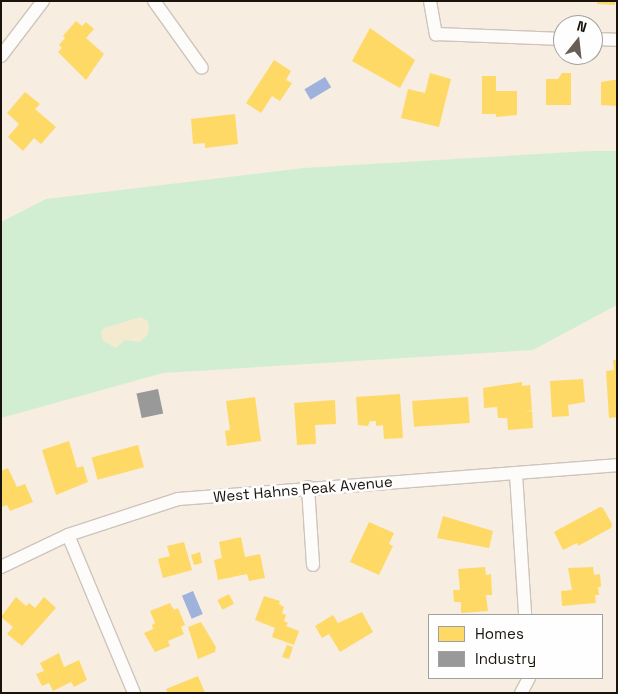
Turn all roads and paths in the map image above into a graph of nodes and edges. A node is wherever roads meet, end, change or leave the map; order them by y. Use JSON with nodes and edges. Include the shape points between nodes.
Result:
{"nodes":[{"id":1,"x":43,"y":1,"type":"edge"},
{"id":2,"x":154,"y":1,"type":"edge"},
{"id":3,"x":430,"y":1,"type":"edge"},
{"id":4,"x":553,"y":39,"type":"edge"},
{"id":5,"x":603,"y":39,"type":"edge"},
{"id":6,"x":617,"y":40,"type":"edge"},
{"id":7,"x":1,"y":56,"type":"edge"},
{"id":8,"x":202,"y":68,"type":"dead end"},
{"id":9,"x":617,"y":465,"type":"edge"},
{"id":10,"x":516,"y":474,"type":"junction"},
{"id":11,"x":308,"y":487,"type":"junction"},
{"id":12,"x":68,"y":535,"type":"junction"},
{"id":13,"x":313,"y":566,"type":"dead end"},
{"id":14,"x":1,"y":568,"type":"edge"},
{"id":15,"x":526,"y":614,"type":"edge"},
{"id":16,"x":528,"y":679,"type":"edge"},
{"id":17,"x":134,"y":693,"type":"edge"},
{"id":18,"x":521,"y":693,"type":"edge"}],
"edges":[{"from":1,"to":7,"type":"street"},
{"from":2,"to":8,"type":"street"},
{"from":3,"to":4,"type":"street","via":[[436,34]]},
{"from":5,"to":6,"type":"street"},
{"from":9,"to":10,"type":"street","name":"West Hahns Peak Avenue"},
{"from":10,"to":11,"type":"street","name":"West Hahns Peak Avenue"},
{"from":10,"to":15,"type":"street"},
{"from":11,"to":12,"type":"street","name":"West Hahns Peak Avenue","via":[[178,500]]},
{"from":11,"to":13,"type":"street"},
{"from":12,"to":14,"type":"street","name":"West Hahns Peak Avenue"},
{"from":12,"to":17,"type":"street"},
{"from":16,"to":18,"type":"street"}]}
